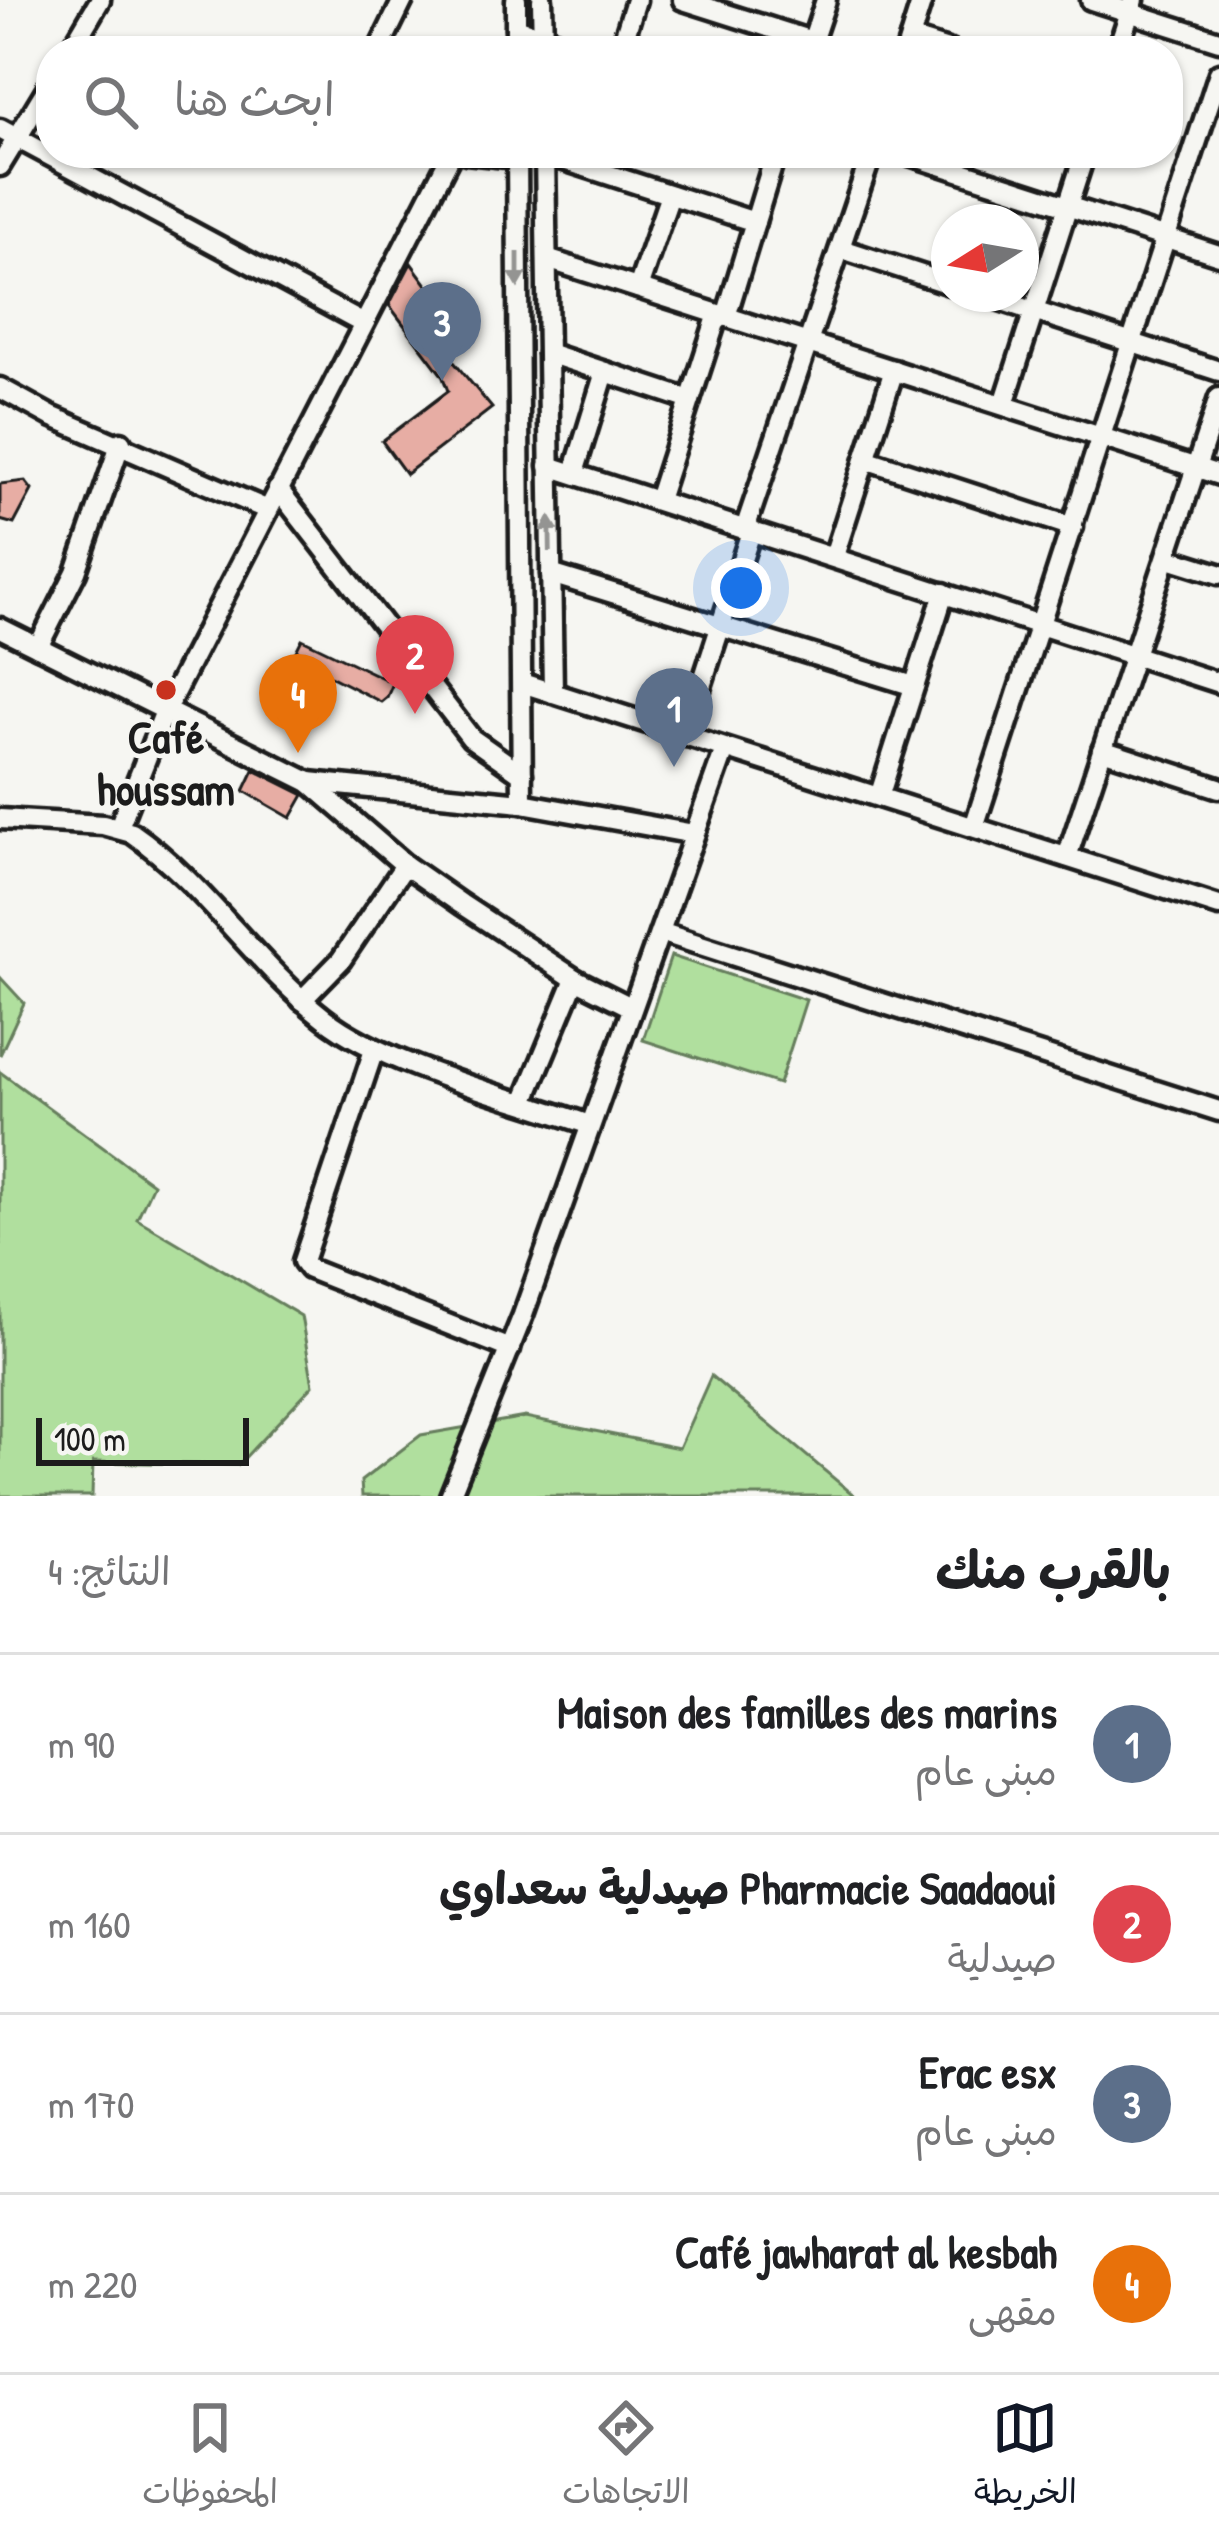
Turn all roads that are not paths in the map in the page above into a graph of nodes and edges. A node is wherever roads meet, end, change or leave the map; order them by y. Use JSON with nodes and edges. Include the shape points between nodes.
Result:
{"nodes":[{"id":1,"x":100,"y":0,"type":"edge"},
{"id":2,"x":403,"y":0,"type":"edge"},
{"id":3,"x":515,"y":0,"type":"edge"},
{"id":4,"x":542,"y":0,"type":"edge"},
{"id":5,"x":636,"y":0,"type":"edge"},
{"id":6,"x":683,"y":0,"type":"edge"},
{"id":7,"x":826,"y":0,"type":"edge"},
{"id":8,"x":922,"y":0,"type":"edge"},
{"id":9,"x":1091,"y":0,"type":"edge"},
{"id":10,"x":1132,"y":6,"type":"edge"},
{"id":11,"x":730,"y":7,"type":"edge"},
{"id":12,"x":516,"y":28,"type":"junction"},
{"id":13,"x":79,"y":36,"type":"edge"},
{"id":14,"x":385,"y":36,"type":"edge"},
{"id":15,"x":516,"y":36,"type":"edge"},
{"id":16,"x":529,"y":36,"type":"edge"},
{"id":17,"x":543,"y":36,"type":"edge"},
{"id":18,"x":625,"y":36,"type":"edge"},
{"id":19,"x":789,"y":36,"type":"edge"},
{"id":20,"x":813,"y":36,"type":"edge"},
{"id":21,"x":911,"y":36,"type":"edge"},
{"id":22,"x":1122,"y":36,"type":"edge"},
{"id":23,"x":1219,"y":41,"type":"edge"},
{"id":24,"x":1219,"y":74,"type":"edge"},
{"id":25,"x":36,"y":100,"type":"edge"},
{"id":26,"x":9,"y":133,"type":"edge"},
{"id":27,"x":36,"y":148,"type":"edge"},
{"id":28,"x":0,"y":166,"type":"edge"},
{"id":29,"x":74,"y":168,"type":"edge"},
{"id":30,"x":444,"y":168,"type":"edge"},
{"id":31,"x":517,"y":168,"type":"edge"},
{"id":32,"x":545,"y":168,"type":"edge"},
{"id":33,"x":606,"y":168,"type":"edge"},
{"id":34,"x":771,"y":168,"type":"edge"},
{"id":35,"x":867,"y":168,"type":"edge"},
{"id":36,"x":949,"y":168,"type":"edge"},
{"id":37,"x":1080,"y":168,"type":"edge"},
{"id":38,"x":670,"y":195,"type":"junction"},
{"id":39,"x":1068,"y":207,"type":"junction"},
{"id":40,"x":754,"y":222,"type":"junction"},
{"id":41,"x":1167,"y":238,"type":"junction"},
{"id":42,"x":842,"y":249,"type":"junction"},
{"id":43,"x":1219,"y":255,"type":"edge"},
{"id":44,"x":547,"y":259,"type":"junction"},
{"id":45,"x":931,"y":278,"type":"edge"},
{"id":46,"x":638,"y":288,"type":"junction"},
{"id":47,"x":1039,"y":296,"type":"edge"},
{"id":48,"x":1034,"y":312,"type":"edge"},
{"id":49,"x":1037,"y":312,"type":"edge"},
{"id":50,"x":723,"y":316,"type":"junction"},
{"id":51,"x":362,"y":323,"type":"junction"},
{"id":52,"x":810,"y":343,"type":"junction"},
{"id":53,"x":1134,"y":343,"type":"junction"},
{"id":54,"x":548,"y":353,"type":"junction"},
{"id":55,"x":894,"y":370,"type":"junction"},
{"id":56,"x":1219,"y":370,"type":"edge"},
{"id":57,"x":605,"y":372,"type":"junction"},
{"id":58,"x":0,"y":388,"type":"edge"},
{"id":59,"x":1219,"y":398,"type":"edge"},
{"id":60,"x":690,"y":400,"type":"junction"},
{"id":61,"x":1004,"y":404,"type":"junction"},
{"id":62,"x":1104,"y":436,"type":"junction"},
{"id":63,"x":121,"y":442,"type":"junction"},
{"id":64,"x":866,"y":459,"type":"junction"},
{"id":65,"x":549,"y":466,"type":"junction"},
{"id":66,"x":1198,"y":468,"type":"junction"},
{"id":67,"x":574,"y":473,"type":"junction"},
{"id":68,"x":1219,"y":475,"type":"edge"},
{"id":69,"x":278,"y":489,"type":"junction"},
{"id":70,"x":658,"y":500,"type":"junction"},
{"id":71,"x":268,"y":510,"type":"junction"},
{"id":72,"x":1073,"y":527,"type":"junction"},
{"id":73,"x":748,"y":529,"type":"junction"},
{"id":74,"x":834,"y":556,"type":"junction"},
{"id":75,"x":1168,"y":558,"type":"junction"},
{"id":76,"x":551,"y":574,"type":"junction"},
{"id":77,"x":1219,"y":574,"type":"edge"},
{"id":78,"x":944,"y":592,"type":"junction"},
{"id":79,"x":1041,"y":623,"type":"junction"},
{"id":80,"x":722,"y":625,"type":"junction"},
{"id":81,"x":0,"y":628,"type":"edge"},
{"id":82,"x":38,"y":647,"type":"junction"},
{"id":83,"x":1134,"y":656,"type":"junction"},
{"id":84,"x":522,"y":683,"type":"junction"},
{"id":85,"x":1219,"y":683,"type":"edge"},
{"id":86,"x":914,"y":686,"type":"junction"},
{"id":87,"x":553,"y":693,"type":"junction"},
{"id":88,"x":165,"y":711,"type":"junction"},
{"id":89,"x":686,"y":736,"type":"junction"},
{"id":90,"x":725,"y":749,"type":"junction"},
{"id":91,"x":1102,"y":750,"type":"junction"},
{"id":92,"x":522,"y":774,"type":"junction"},
{"id":93,"x":309,"y":782,"type":"junction"},
{"id":94,"x":1219,"y":788,"type":"edge"},
{"id":95,"x":879,"y":796,"type":"junction"},
{"id":96,"x":522,"y":802,"type":"junction"},
{"id":97,"x":0,"y":818,"type":"edge"},
{"id":98,"x":119,"y":827,"type":"junction"},
{"id":99,"x":974,"y":827,"type":"junction"},
{"id":100,"x":694,"y":834,"type":"junction"},
{"id":101,"x":1067,"y":857,"type":"junction"},
{"id":102,"x":405,"y":865,"type":"junction"},
{"id":103,"x":1219,"y":906,"type":"edge"},
{"id":104,"x":660,"y":932,"type":"junction"},
{"id":105,"x":575,"y":979,"type":"junction"},
{"id":106,"x":302,"y":1000,"type":"junction"},
{"id":107,"x":631,"y":1007,"type":"junction"},
{"id":108,"x":373,"y":1053,"type":"junction"},
{"id":109,"x":524,"y":1102,"type":"junction"},
{"id":110,"x":1219,"y":1111,"type":"edge"},
{"id":111,"x":587,"y":1124,"type":"junction"},
{"id":112,"x":510,"y":1349,"type":"junction"},
{"id":113,"x":450,"y":1496,"type":"edge"}],
"edges":[{"from":1,"to":13,"type":"street"},
{"from":2,"to":14,"type":"street"},
{"from":3,"to":12,"type":"street"},
{"from":4,"to":17,"type":"street"},
{"from":5,"to":18,"type":"street"},
{"from":6,"to":11,"type":"street"},
{"from":7,"to":20,"type":"street"},
{"from":8,"to":21,"type":"street"},
{"from":9,"to":10,"type":"street"},
{"from":10,"to":22,"type":"street"},
{"from":10,"to":23,"type":"street"},
{"from":11,"to":19,"type":"street"},
{"from":12,"to":15,"type":"street"},
{"from":12,"to":16,"type":"street"},
{"from":24,"to":41,"type":"street"},
{"from":25,"to":26,"type":"street"},
{"from":26,"to":27,"type":"street"},
{"from":26,"to":28,"type":"street"},
{"from":29,"to":51,"type":"street"},
{"from":30,"to":51,"type":"street"},
{"from":31,"to":84,"type":"street","one_way":true},
{"from":32,"to":44,"type":"street"},
{"from":33,"to":38,"type":"street"},
{"from":34,"to":40,"type":"street"},
{"from":35,"to":42,"type":"street"},
{"from":36,"to":39,"type":"street"},
{"from":37,"to":39,"type":"street"},
{"from":38,"to":40,"type":"street"},
{"from":38,"to":46,"type":"street"},
{"from":39,"to":41,"type":"street"},
{"from":39,"to":47,"type":"street"},
{"from":40,"to":50,"type":"street"},
{"from":41,"to":43,"type":"street"},
{"from":41,"to":53,"type":"street"},
{"from":42,"to":45,"type":"street"},
{"from":42,"to":52,"type":"street"},
{"from":44,"to":46,"type":"street"},
{"from":44,"to":54,"type":"street"},
{"from":46,"to":50,"type":"street"},
{"from":48,"to":61,"type":"street"},
{"from":49,"to":53,"type":"street"},
{"from":50,"to":52,"type":"street"},
{"from":50,"to":60,"type":"street"},
{"from":51,"to":69,"type":"street"},
{"from":52,"to":55,"type":"street"},
{"from":52,"to":73,"type":"street"},
{"from":53,"to":56,"type":"street"},
{"from":53,"to":62,"type":"street"},
{"from":54,"to":57,"type":"street"},
{"from":54,"to":65,"type":"street"},
{"from":55,"to":61,"type":"street"},
{"from":55,"to":64,"type":"street"},
{"from":57,"to":60,"type":"street"},
{"from":57,"to":67,"type":"street"},
{"from":58,"to":63,"type":"street"},
{"from":59,"to":66,"type":"street"},
{"from":60,"to":70,"type":"street"},
{"from":61,"to":62,"type":"street"},
{"from":62,"to":66,"type":"street"},
{"from":62,"to":72,"type":"street"},
{"from":63,"to":71,"type":"street"},
{"from":63,"to":82,"type":"street","via":[[76,572]]},
{"from":64,"to":72,"type":"street"},
{"from":64,"to":74,"type":"street"},
{"from":65,"to":67,"type":"street"},
{"from":76,"to":65,"type":"street","one_way":true},
{"from":66,"to":68,"type":"street"},
{"from":66,"to":75,"type":"street"},
{"from":67,"to":70,"type":"street"},
{"from":69,"to":71,"type":"street"},
{"from":69,"to":92,"type":"street","via":[[471,738]]},
{"from":70,"to":73,"type":"street"},
{"from":71,"to":88,"type":"street"},
{"from":72,"to":79,"type":"street"},
{"from":73,"to":74,"type":"street"},
{"from":73,"to":80,"type":"street"},
{"from":74,"to":78,"type":"street"},
{"from":75,"to":77,"type":"street"},
{"from":75,"to":83,"type":"street"},
{"from":76,"to":80,"type":"street"},
{"from":76,"to":87,"type":"street"},
{"from":78,"to":79,"type":"street"},
{"from":78,"to":86,"type":"street"},
{"from":79,"to":83,"type":"street"},
{"from":79,"to":99,"type":"street"},
{"from":80,"to":86,"type":"street"},
{"from":80,"to":89,"type":"street"},
{"from":81,"to":82,"type":"street"},
{"from":82,"to":88,"type":"street"},
{"from":83,"to":85,"type":"street"},
{"from":83,"to":91,"type":"street"},
{"from":84,"to":87,"type":"street"},
{"from":84,"to":92,"type":"street"},
{"from":86,"to":95,"type":"street"},
{"from":87,"to":89,"type":"street"},
{"from":88,"to":93,"type":"street"},
{"from":88,"to":98,"type":"street"},
{"from":89,"to":90,"type":"street"},
{"from":90,"to":95,"type":"street"},
{"from":90,"to":100,"type":"street"},
{"from":91,"to":94,"type":"street"},
{"from":91,"to":101,"type":"street"},
{"from":92,"to":96,"type":"street"},
{"from":93,"to":96,"type":"street"},
{"from":93,"to":102,"type":"street"},
{"from":95,"to":99,"type":"street"},
{"from":96,"to":100,"type":"street"},
{"from":97,"to":98,"type":"street"},
{"from":98,"to":106,"type":"street","via":[[156,853]]},
{"from":99,"to":101,"type":"street"},
{"from":100,"to":104,"type":"street"},
{"from":101,"to":103,"type":"street"},
{"from":102,"to":105,"type":"street"},
{"from":102,"to":106,"type":"street","via":[[341,960]]},
{"from":104,"to":107,"type":"street"},
{"from":104,"to":110,"type":"street"},
{"from":105,"to":107,"type":"street"},
{"from":105,"to":109,"type":"street"},
{"from":106,"to":108,"type":"street"},
{"from":107,"to":111,"type":"street"},
{"from":108,"to":109,"type":"street"},
{"from":108,"to":112,"type":"street","via":[[304,1261],[309,1270]]},
{"from":109,"to":111,"type":"street"},
{"from":111,"to":112,"type":"street"},
{"from":112,"to":113,"type":"street"}]}
